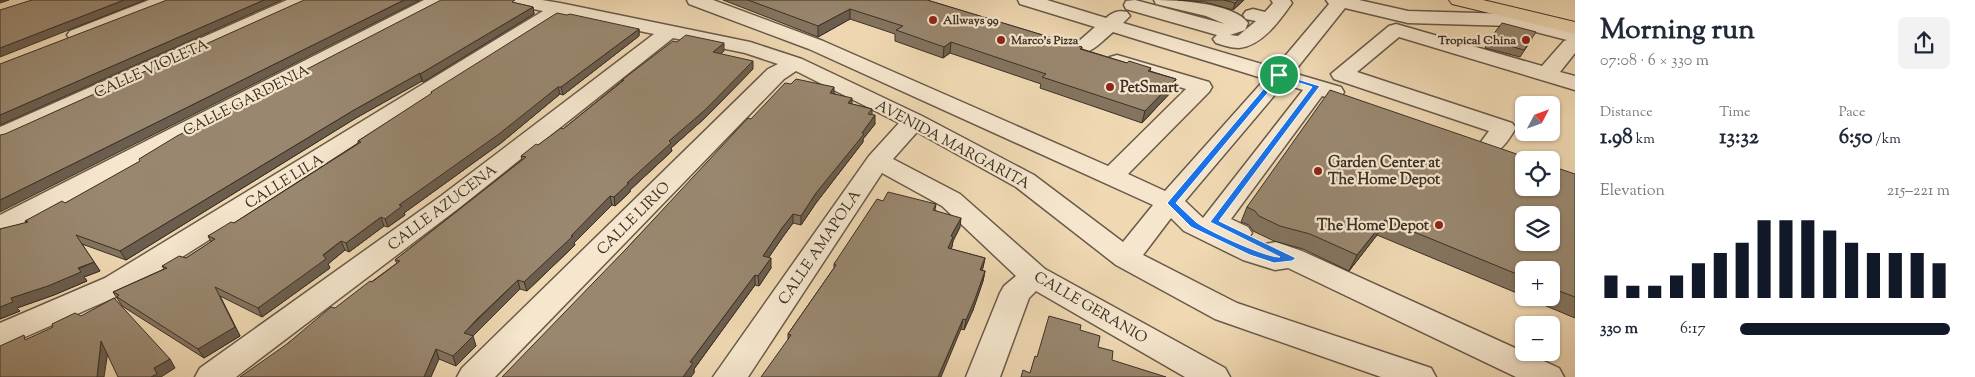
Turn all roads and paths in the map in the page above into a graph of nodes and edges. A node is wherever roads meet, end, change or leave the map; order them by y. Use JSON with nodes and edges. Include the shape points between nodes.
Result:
{"nodes":[{"id":1,"x":166,"y":0,"type":"edge"},
{"id":2,"x":302,"y":0,"type":"edge"},
{"id":3,"x":438,"y":0,"type":"edge"},
{"id":4,"x":515,"y":0,"type":"edge"},
{"id":5,"x":696,"y":0,"type":"edge"},
{"id":6,"x":1027,"y":0,"type":"edge"},
{"id":7,"x":1163,"y":0,"type":"edge"},
{"id":8,"x":1198,"y":0,"type":"edge"},
{"id":9,"x":1280,"y":0,"type":"edge"},
{"id":10,"x":1339,"y":0,"type":"edge"},
{"id":11,"x":1459,"y":0,"type":"edge"},
{"id":12,"x":1482,"y":0,"type":"edge"},
{"id":13,"x":1532,"y":0,"type":"edge"},
{"id":14,"x":560,"y":9,"type":"junction"},
{"id":15,"x":1575,"y":10,"type":"edge"},
{"id":16,"x":1121,"y":15,"type":"edge"},
{"id":17,"x":1269,"y":19,"type":"junction"},
{"id":18,"x":1575,"y":22,"type":"edge"},
{"id":19,"x":669,"y":32,"type":"junction"},
{"id":20,"x":1574,"y":38,"type":"edge"},
{"id":21,"x":1439,"y":39,"type":"junction"},
{"id":22,"x":55,"y":44,"type":"edge"},
{"id":23,"x":1539,"y":45,"type":"junction"},
{"id":24,"x":1483,"y":55,"type":"junction"},
{"id":25,"x":795,"y":62,"type":"junction"},
{"id":26,"x":1548,"y":74,"type":"junction"},
{"id":27,"x":1279,"y":75,"type":"junction"},
{"id":28,"x":1575,"y":82,"type":"edge"},
{"id":29,"x":1317,"y":86,"type":"junction"},
{"id":30,"x":1201,"y":87,"type":"junction"},
{"id":31,"x":1373,"y":106,"type":"edge"},
{"id":32,"x":914,"y":120,"type":"junction"},
{"id":33,"x":0,"y":136,"type":"edge"},
{"id":34,"x":1489,"y":146,"type":"edge"},
{"id":35,"x":878,"y":161,"type":"junction"},
{"id":36,"x":1112,"y":176,"type":"junction"},
{"id":37,"x":1171,"y":203,"type":"junction"},
{"id":38,"x":0,"y":224,"type":"edge"},
{"id":39,"x":1126,"y":258,"type":"junction"},
{"id":40,"x":1292,"y":258,"type":"junction"},
{"id":41,"x":1034,"y":276,"type":"junction"},
{"id":42,"x":0,"y":336,"type":"edge"},
{"id":43,"x":212,"y":377,"type":"edge"},
{"id":44,"x":474,"y":377,"type":"edge"},
{"id":45,"x":730,"y":377,"type":"edge"},
{"id":46,"x":983,"y":377,"type":"edge"},
{"id":47,"x":1213,"y":377,"type":"edge"},
{"id":48,"x":1419,"y":377,"type":"edge"},
{"id":49,"x":1547,"y":377,"type":"edge"}],
"edges":[{"from":1,"to":22,"type":"street"},
{"from":2,"to":33,"type":"street","name":"CALLE VIOLETA"},
{"from":3,"to":38,"type":"street","name":"CALLE GARDENIA"},
{"from":4,"to":14,"type":"street","name":"AVENIDA MARGARITA"},
{"from":5,"to":36,"type":"street","via":[[816,45]]},
{"from":6,"to":16,"type":"street"},
{"from":7,"to":16,"type":"street","via":[[1234,19],[1238,26],[1226,30]]},
{"from":8,"to":17,"type":"street"},
{"from":9,"to":17,"type":"street","via":[[1283,3]]},
{"from":10,"to":20,"type":"street","via":[[1408,18],[1512,20]]},
{"from":10,"to":27,"type":"street"},
{"from":11,"to":20,"type":"main road"},
{"from":12,"to":18,"type":"main road"},
{"from":13,"to":15,"type":"main road"},
{"from":14,"to":19,"type":"street","name":"AVENIDA MARGARITA"},
{"from":14,"to":42,"type":"street","name":"CALLE LILA","via":[[116,286]]},
{"from":16,"to":17,"type":"street","via":[[1231,42],[1248,41]]},
{"from":16,"to":27,"type":"street"},
{"from":16,"to":30,"type":"street","via":[[1215,71]]},
{"from":16,"to":30,"type":"street","via":[[1071,46]]},
{"from":19,"to":25,"type":"street","name":"AVENIDA MARGARITA","via":[[750,48]]},
{"from":19,"to":43,"type":"street","name":"CALLE AZUCENA","via":[[450,202]]},
{"from":20,"to":23,"type":"street"},
{"from":20,"to":26,"type":"street"},
{"from":21,"to":23,"type":"street","via":[[1426,29],[1490,26],[1519,30]]},
{"from":21,"to":24,"type":"street"},
{"from":21,"to":34,"type":"street","via":[[1396,30],[1342,74],[1504,128]]},
{"from":23,"to":24,"type":"lane","via":[[1528,61],[1496,52]]},
{"from":24,"to":26,"type":"street"},
{"from":25,"to":32,"type":"street","name":"AVENIDA MARGARITA"},
{"from":25,"to":44,"type":"street","name":"CALLE LIRIO","via":[[776,74]]},
{"from":26,"to":28,"type":"street"},
{"from":27,"to":29,"type":"street"},
{"from":27,"to":37,"type":"street"},
{"from":29,"to":31,"type":"street"},
{"from":29,"to":40,"type":"street","via":[[1214,222]]},
{"from":30,"to":36,"type":"street"},
{"from":32,"to":35,"type":"street","name":"CALLE AMAPOLA"},
{"from":32,"to":39,"type":"street","name":"AVENIDA MARGARITA","via":[[1026,181]]},
{"from":35,"to":41,"type":"street","name":"CALLE GERANIO","via":[[951,200]]},
{"from":35,"to":45,"type":"street","name":"CALLE AMAPOLA"},
{"from":36,"to":37,"type":"street"},
{"from":37,"to":39,"type":"street"},
{"from":37,"to":40,"type":"street","via":[[1194,225],[1253,253],[1274,260]]},
{"from":39,"to":48,"type":"street","name":"AVENIDA MARGARITA","via":[[1226,311]]},
{"from":40,"to":49,"type":"street"},
{"from":41,"to":46,"type":"street","via":[[1015,293]]},
{"from":41,"to":47,"type":"street","name":"CALLE GERANIO"}]}
